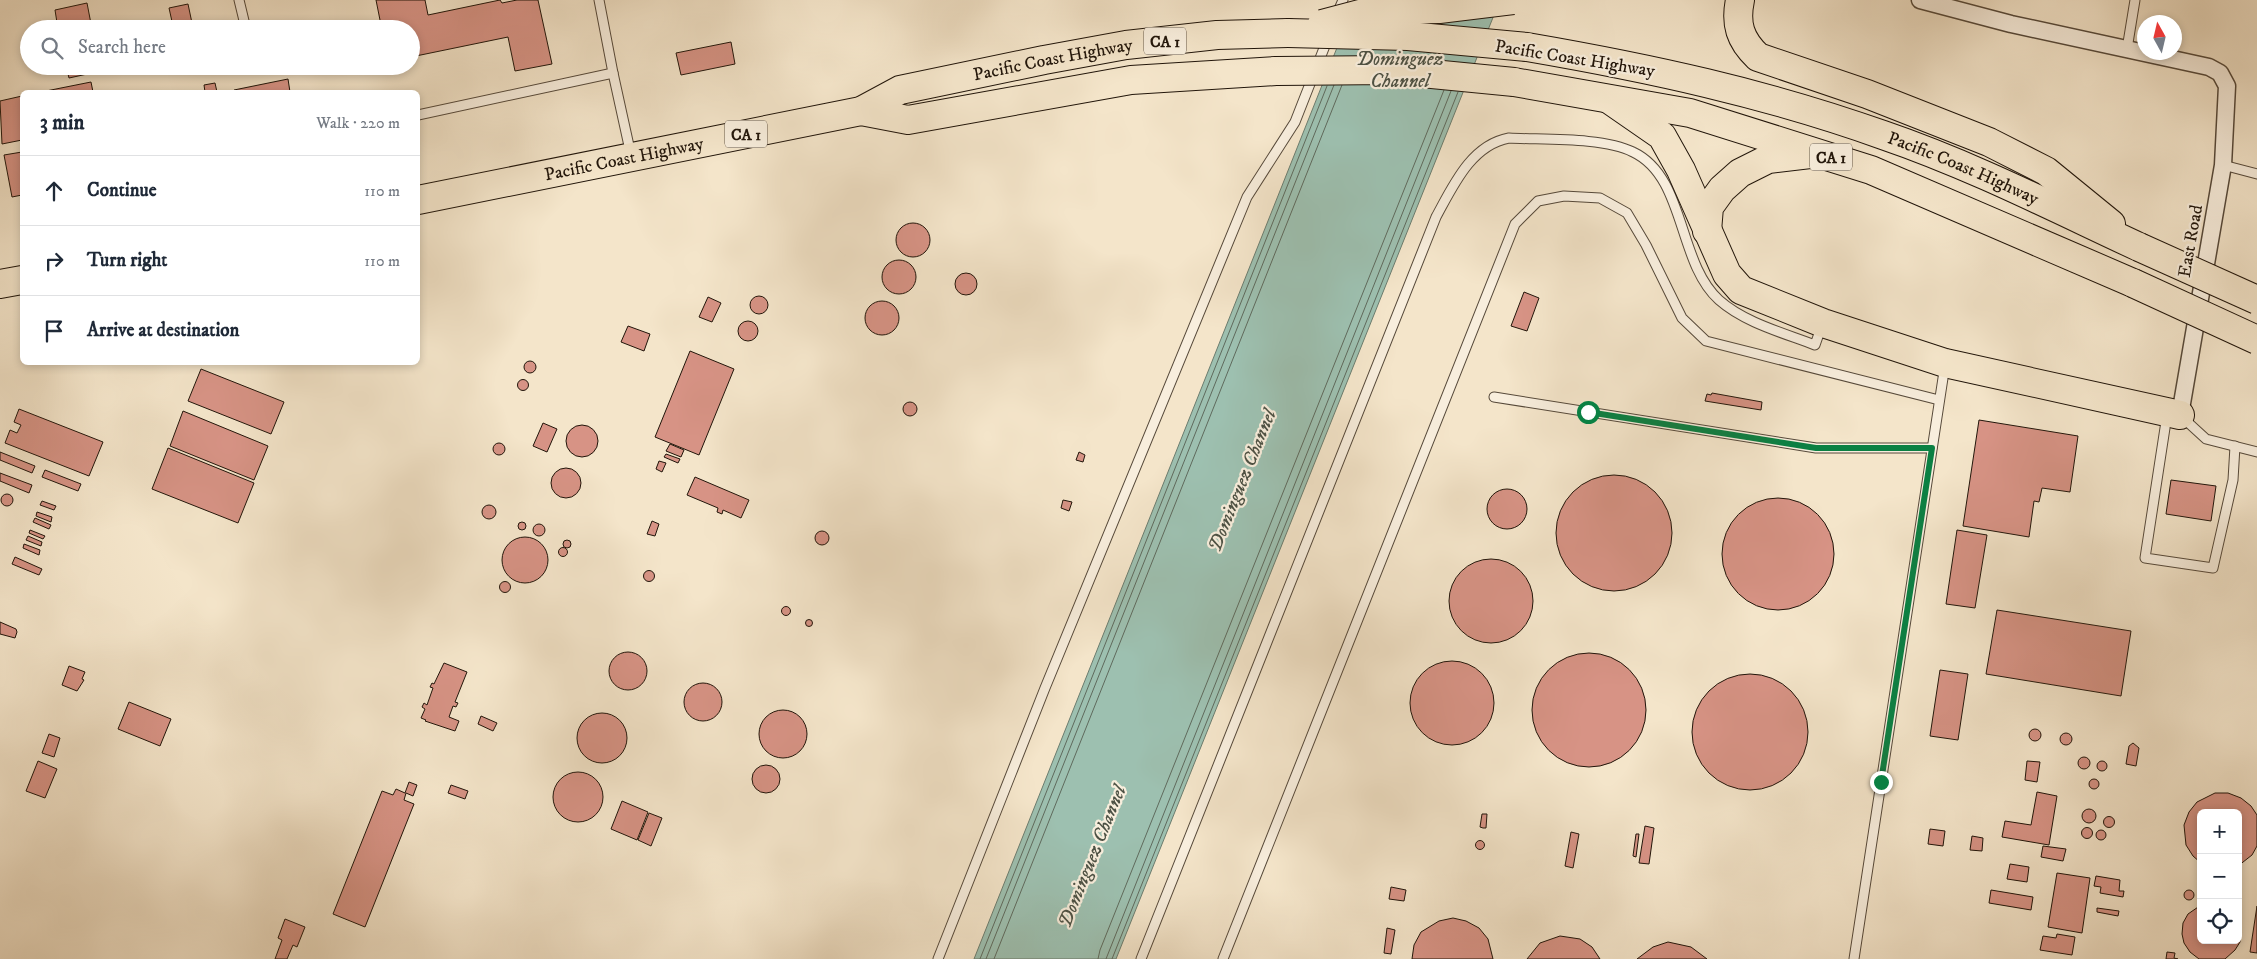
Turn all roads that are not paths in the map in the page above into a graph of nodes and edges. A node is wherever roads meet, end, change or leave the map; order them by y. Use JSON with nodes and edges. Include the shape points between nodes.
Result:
{"nodes":[{"id":1,"x":240,"y":0,"type":"edge"},
{"id":2,"x":599,"y":0,"type":"edge"},
{"id":3,"x":1343,"y":0,"type":"edge"},
{"id":4,"x":1513,"y":0,"type":"edge"},
{"id":5,"x":1740,"y":0,"type":"edge"},
{"id":6,"x":1920,"y":0,"type":"edge"},
{"id":7,"x":2135,"y":0,"type":"edge"},
{"id":8,"x":244,"y":20,"type":"edge"},
{"id":9,"x":1288,"y":33,"type":"junction"},
{"id":10,"x":2127,"y":49,"type":"junction"},
{"id":11,"x":613,"y":73,"type":"junction"},
{"id":12,"x":1610,"y":100,"type":"junction"},
{"id":13,"x":861,"y":111,"type":"junction"},
{"id":14,"x":420,"y":115,"type":"edge"},
{"id":15,"x":1817,"y":153,"type":"junction"},
{"id":16,"x":632,"y":157,"type":"junction"},
{"id":17,"x":2223,"y":165,"type":"junction"},
{"id":18,"x":2257,"y":174,"type":"edge"},
{"id":19,"x":420,"y":200,"type":"edge"},
{"id":20,"x":1707,"y":230,"type":"junction"},
{"id":21,"x":2140,"y":247,"type":"junction"},
{"id":22,"x":2257,"y":300,"type":"edge"},
{"id":23,"x":1823,"y":322,"type":"junction"},
{"id":24,"x":2257,"y":340,"type":"edge"},
{"id":25,"x":1945,"y":363,"type":"junction"},
{"id":26,"x":1494,"y":397,"type":"dead end"},
{"id":27,"x":1940,"y":400,"type":"junction"},
{"id":28,"x":2174,"y":414,"type":"junction"},
{"id":29,"x":2234,"y":446,"type":"junction"},
{"id":30,"x":1932,"y":448,"type":"junction"},
{"id":31,"x":2257,"y":452,"type":"edge"},
{"id":32,"x":938,"y":959,"type":"edge"},
{"id":33,"x":1141,"y":959,"type":"edge"},
{"id":34,"x":1223,"y":959,"type":"edge"},
{"id":35,"x":1854,"y":959,"type":"edge"}],
"edges":[{"from":1,"to":8,"type":"lane"},
{"from":2,"to":11,"type":"lane"},
{"from":3,"to":32,"type":"lane","via":[[1295,122],[1247,196],[1239,214]]},
{"from":4,"to":9,"type":"highway","bridge":true,"via":[[1439,9],[1375,10]]},
{"from":5,"to":21,"type":"highway","via":[[1738,28],[1745,44],[1758,56],[1867,94],[1980,139],[2046,171]]},
{"from":6,"to":10,"type":"street"},
{"from":7,"to":10,"type":"lane"},
{"from":9,"to":13,"type":"highway","name":"Pacific Coast Highway","number":"CA 1","via":[[1217,35],[1126,45],[900,90]]},
{"from":9,"to":21,"type":"highway","name":"Pacific Coast Highway","number":"CA 1","bridge":true,"via":[[1408,36],[1527,48],[1698,80],[1884,135]]},
{"from":10,"to":17,"type":"street","name":"East Road","via":[[2209,67],[2220,73],[2227,86]]},
{"from":11,"to":14,"type":"lane"},
{"from":11,"to":16,"type":"lane"},
{"from":12,"to":13,"type":"highway","name":"Pacific Coast Highway","number":"CA 1","bridge":true,"via":[[1514,82],[1391,70],[1276,71],[1131,80],[908,120]]},
{"from":12,"to":15,"type":"highway","name":"Pacific Coast Highway","number":"CA 1","via":[[1690,113]]},
{"from":12,"to":20,"type":"highway","via":[[1662,136]]},
{"from":13,"to":16,"type":"highway","name":"Pacific Coast Highway","number":"CA 1"},
{"from":15,"to":20,"type":"highway","via":[[1768,159],[1740,172],[1722,188],[1709,207]]},
{"from":15,"to":24,"type":"highway","name":"Pacific Coast Highway","number":"CA 1","bridge":true,"via":[[1871,170]]},
{"from":16,"to":19,"type":"highway","name":"Pacific Coast Highway","number":"CA 1"},
{"from":17,"to":18,"type":"lane"},
{"from":17,"to":28,"type":"street","name":"East Road"},
{"from":20,"to":23,"type":"highway","via":[[1727,274],[1741,290]]},
{"from":21,"to":22,"type":"highway","name":"Pacific Coast Highway","number":"CA 1","bridge":true},
{"from":23,"to":25,"type":"highway"},
{"from":23,"to":33,"type":"lane","via":[[1815,345],[1752,320],[1718,300],[1696,267],[1660,176],[1634,152],[1612,144],[1509,138],[1496,140],[1480,151],[1436,217]]},
{"from":25,"to":27,"type":"lane"},
{"from":25,"to":28,"type":"highway"},
{"from":26,"to":30,"type":"lane","via":[[1816,448]]},
{"from":27,"to":30,"type":"lane"},
{"from":27,"to":34,"type":"lane","via":[[1706,341],[1682,318],[1627,213],[1600,198],[1564,196],[1538,201],[1516,224]]},
{"from":28,"to":29,"type":"lane","via":[[2206,439]]},
{"from":28,"to":29,"type":"lane","via":[[2145,558],[2212,568],[2233,480]]},
{"from":29,"to":31,"type":"lane"},
{"from":30,"to":35,"type":"lane"}]}
